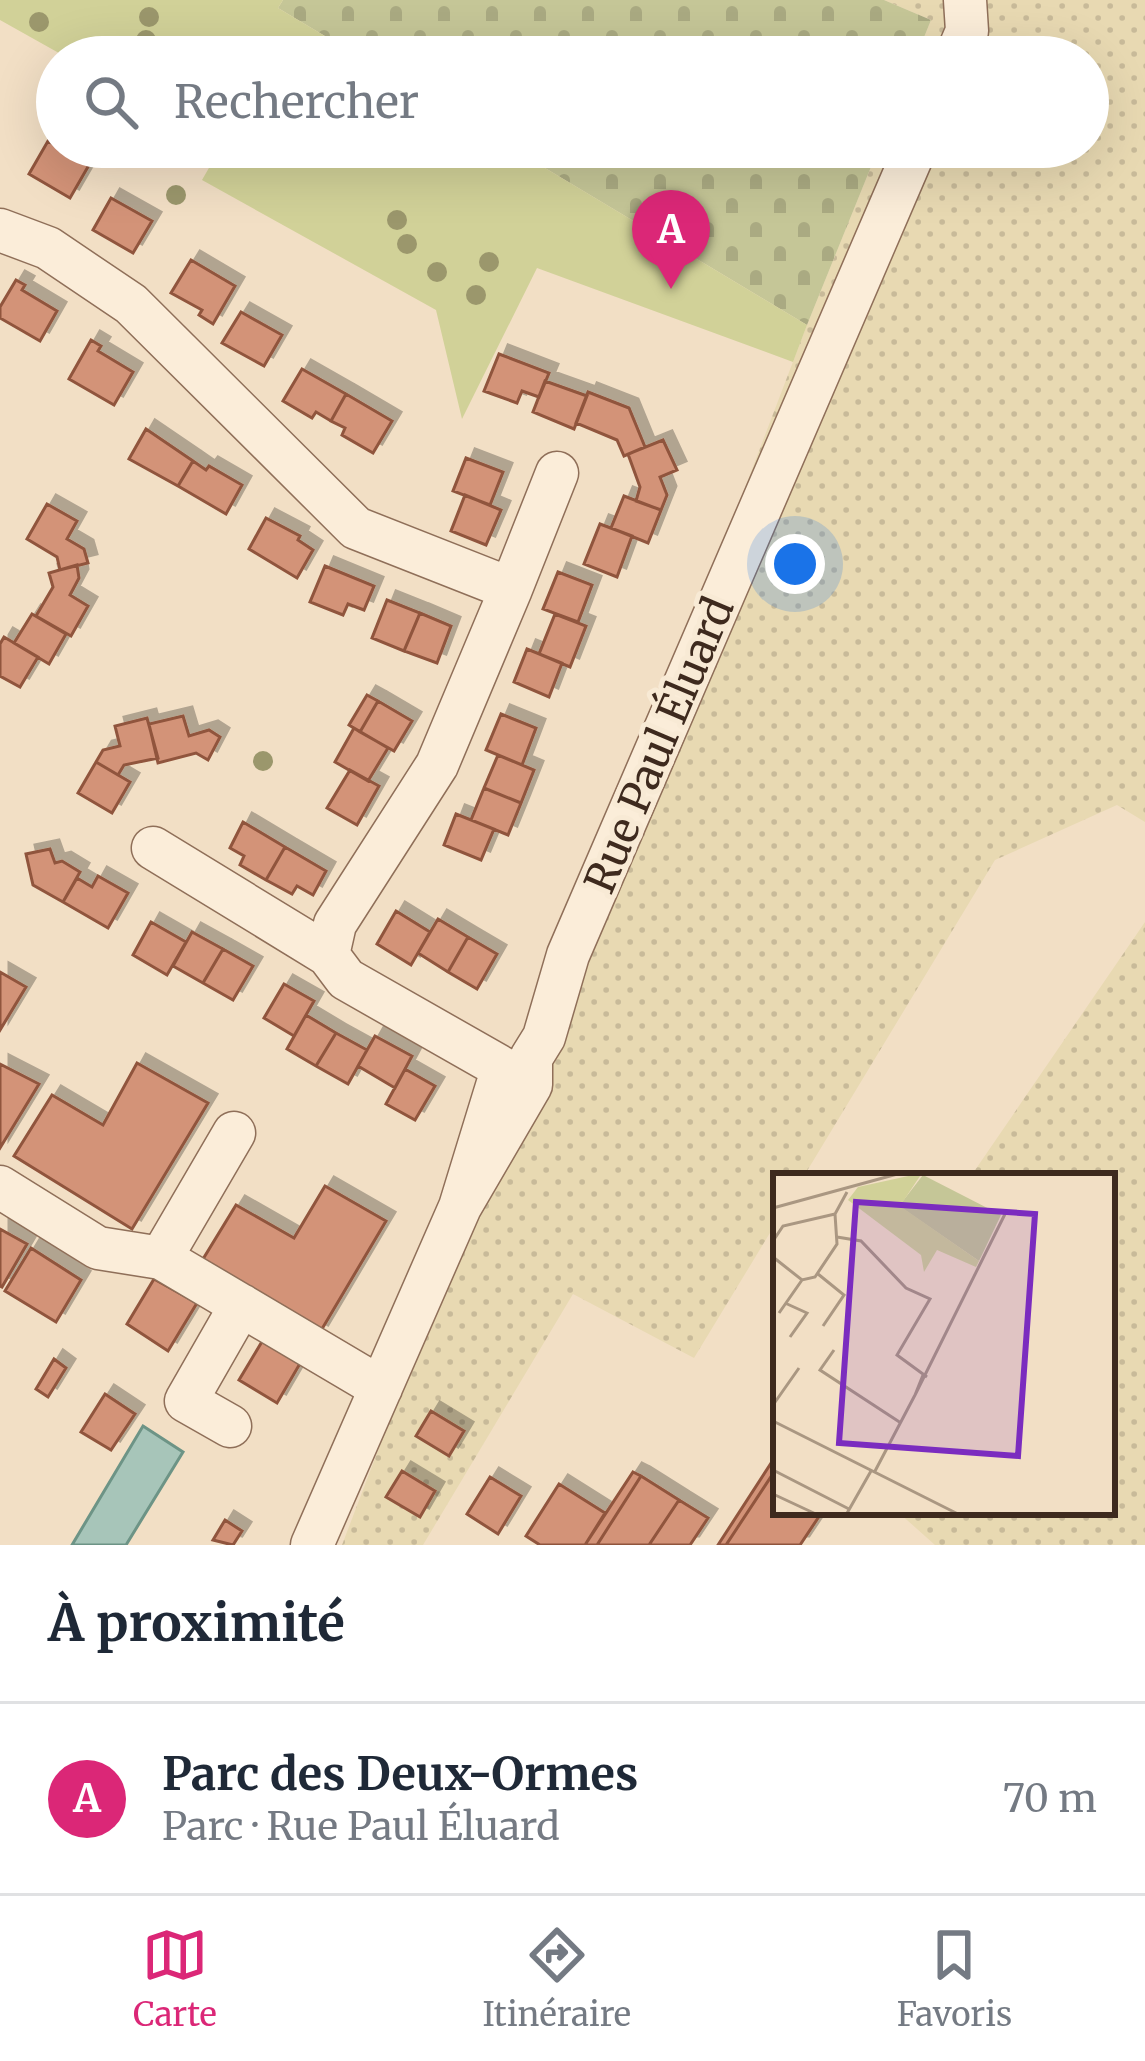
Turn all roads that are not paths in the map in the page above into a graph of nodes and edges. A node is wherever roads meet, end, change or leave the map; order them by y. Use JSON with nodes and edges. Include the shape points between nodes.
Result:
{"nodes":[{"id":1,"x":965,"y":0,"type":"edge"},
{"id":2,"x":965,"y":36,"type":"edge"},
{"id":3,"x":907,"y":168,"type":"edge"},
{"id":4,"x":0,"y":230,"type":"edge"},
{"id":5,"x":557,"y":473,"type":"dead end"},
{"id":6,"x":511,"y":589,"type":"junction"},
{"id":7,"x":153,"y":848,"type":"dead end"},
{"id":8,"x":328,"y":955,"type":"junction"},
{"id":9,"x":516,"y":1077,"type":"junction"},
{"id":10,"x":234,"y":1133,"type":"dead end"},
{"id":11,"x":0,"y":1186,"type":"edge"},
{"id":12,"x":161,"y":1258,"type":"junction"},
{"id":13,"x":241,"y":1305,"type":"junction"},
{"id":14,"x":381,"y":1388,"type":"junction"},
{"id":15,"x":230,"y":1426,"type":"dead end"},
{"id":16,"x":312,"y":1545,"type":"edge"}],
"edges":[{"from":1,"to":2,"type":"street"},
{"from":3,"to":9,"type":"street","name":"Rue Paul Éluard","via":[[568,956],[544,1037]]},
{"from":4,"to":6,"type":"street","via":[[48,248],[130,304],[356,528]]},
{"from":5,"to":6,"type":"street"},
{"from":6,"to":8,"type":"street","via":[[437,765],[334,924]]},
{"from":7,"to":8,"type":"street"},
{"from":8,"to":9,"type":"street","via":[[346,979]]},
{"from":9,"to":14,"type":"street","name":"Rue Paul Éluard"},
{"from":10,"to":12,"type":"street"},
{"from":11,"to":12,"type":"street","via":[[98,1248]]},
{"from":12,"to":13,"type":"street"},
{"from":13,"to":14,"type":"street"},
{"from":13,"to":15,"type":"street","via":[[186,1401]]},
{"from":14,"to":16,"type":"street","name":"Rue Paul Éluard"}]}
